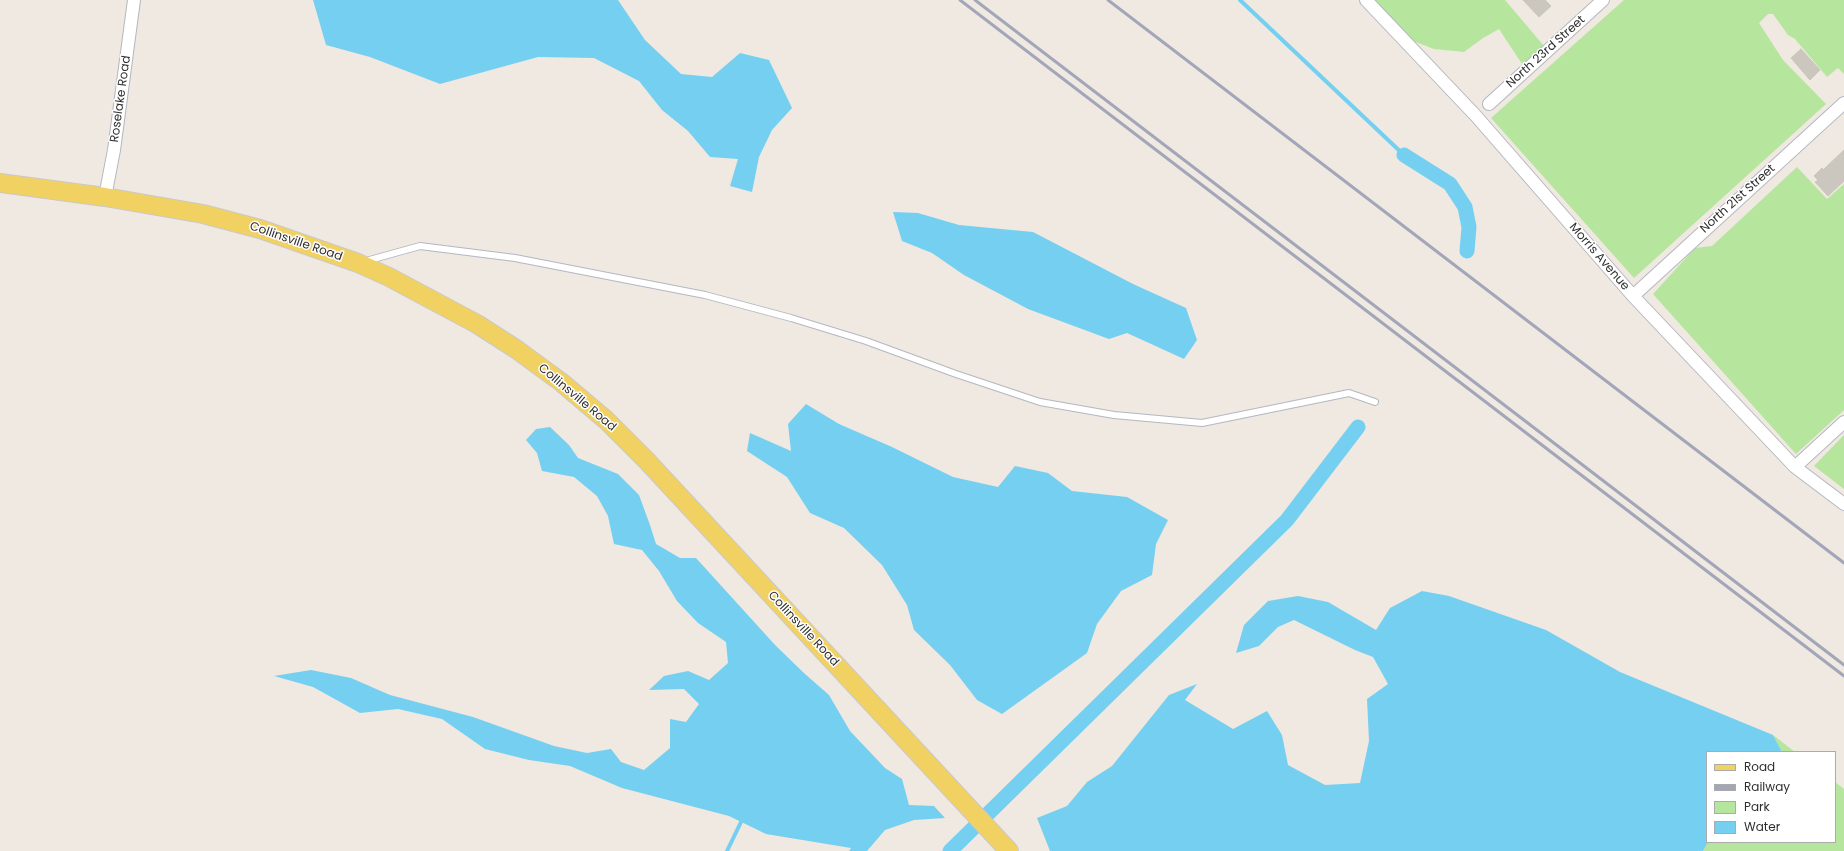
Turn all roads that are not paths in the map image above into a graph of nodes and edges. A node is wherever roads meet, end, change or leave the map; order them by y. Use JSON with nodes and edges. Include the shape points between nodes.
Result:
{"nodes":[{"id":1,"x":134,"y":0,"type":"edge"},
{"id":2,"x":1366,"y":0,"type":"edge"},
{"id":3,"x":1604,"y":0,"type":"edge"},
{"id":4,"x":1844,"y":103,"type":"edge"},
{"id":5,"x":1490,"y":104,"type":"dead end"},
{"id":6,"x":0,"y":183,"type":"edge"},
{"id":7,"x":105,"y":198,"type":"junction"},
{"id":8,"x":358,"y":263,"type":"junction"},
{"id":9,"x":1633,"y":296,"type":"junction"},
{"id":10,"x":1375,"y":402,"type":"dead end"},
{"id":11,"x":1844,"y":422,"type":"edge"},
{"id":12,"x":1795,"y":467,"type":"junction"},
{"id":13,"x":1844,"y":504,"type":"edge"},
{"id":14,"x":1009,"y":851,"type":"edge"}],
"edges":[{"from":1,"to":7,"type":"street","name":"Roselake Road"},
{"from":2,"to":9,"type":"street","name":"Morris Avenue","via":[[1476,116]]},
{"from":3,"to":5,"type":"street","name":"North 23rd Street"},
{"from":4,"to":9,"type":"street","name":"North 21st Street"},
{"from":6,"to":7,"type":"main road","name":"Collinsville Road"},
{"from":7,"to":8,"type":"main road","name":"Collinsville Road","via":[[210,216],[260,229]]},
{"from":8,"to":10,"type":"lane","via":[[420,246],[515,258],[612,276],[791,318],[866,341],[1040,402],[1114,415],[1202,423],[1349,394]]},
{"from":8,"to":14,"type":"main road","name":"Collinsville Road","via":[[426,296],[497,337],[561,382],[606,420]]},
{"from":9,"to":12,"type":"street","name":"Morris Avenue"},
{"from":11,"to":12,"type":"street"},
{"from":12,"to":13,"type":"street","name":"Morris Avenue"}]}
